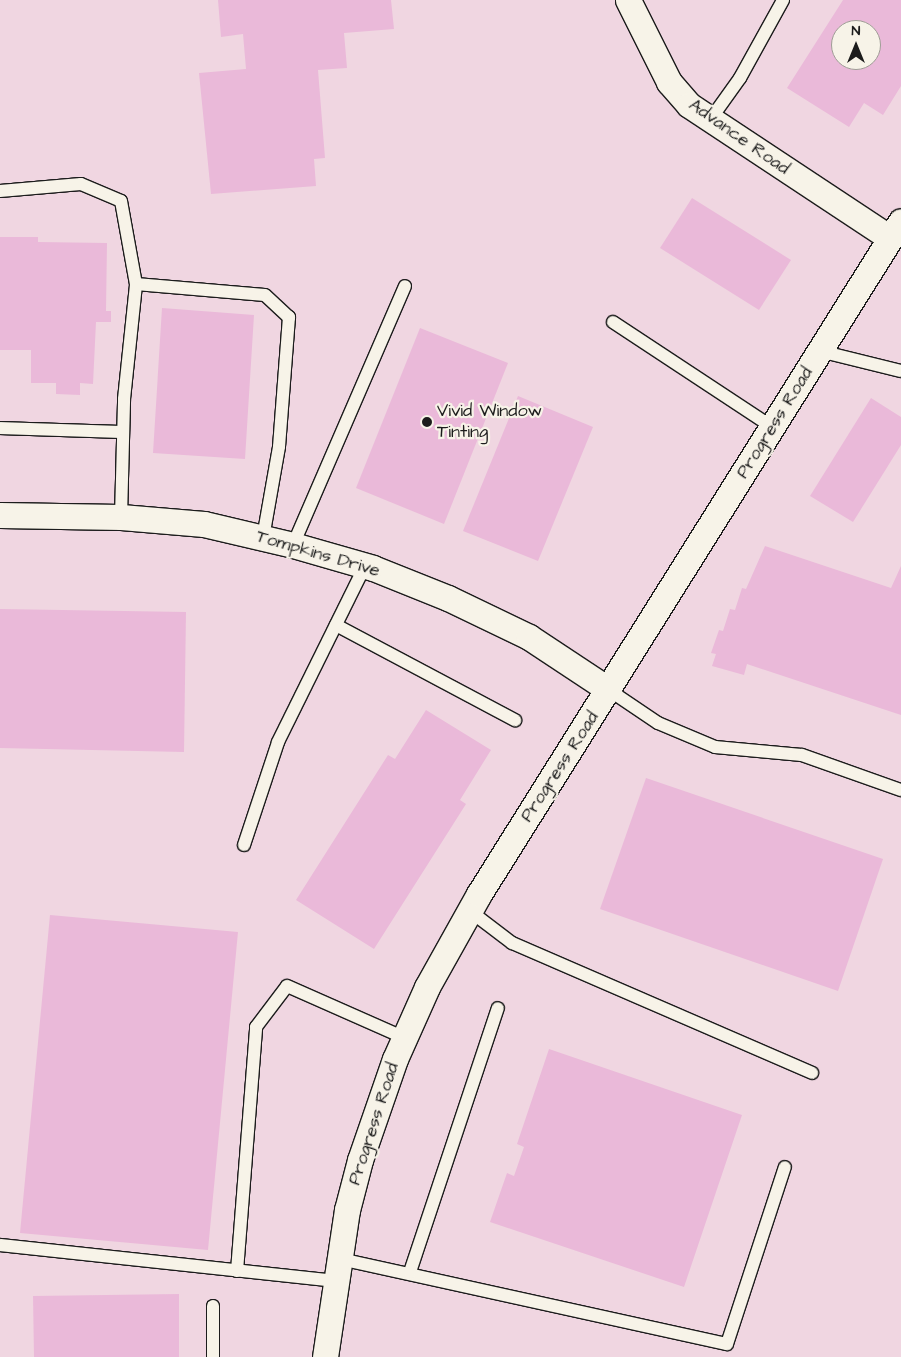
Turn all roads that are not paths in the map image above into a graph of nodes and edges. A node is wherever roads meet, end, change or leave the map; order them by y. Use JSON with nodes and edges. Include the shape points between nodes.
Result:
{"nodes":[{"id":1,"x":628,"y":0,"type":"edge"},
{"id":2,"x":782,"y":0,"type":"edge"},
{"id":3,"x":710,"y":120,"type":"junction"},
{"id":4,"x":0,"y":191,"type":"edge"},
{"id":5,"x":897,"y":232,"type":"edge"},
{"id":6,"x":136,"y":284,"type":"junction"},
{"id":7,"x":406,"y":286,"type":"dead end"},
{"id":8,"x":613,"y":322,"type":"dead end"},
{"id":9,"x":820,"y":351,"type":"junction"},
{"id":10,"x":901,"y":371,"type":"edge"},
{"id":11,"x":772,"y":427,"type":"junction"},
{"id":12,"x":0,"y":428,"type":"edge"},
{"id":13,"x":123,"y":432,"type":"junction"},
{"id":14,"x":0,"y":515,"type":"edge"},
{"id":15,"x":121,"y":517,"type":"junction"},
{"id":16,"x":263,"y":538,"type":"junction"},
{"id":17,"x":293,"y":545,"type":"junction"},
{"id":18,"x":365,"y":566,"type":"junction"},
{"id":19,"x":336,"y":625,"type":"junction"},
{"id":20,"x":609,"y":690,"type":"junction"},
{"id":21,"x":515,"y":720,"type":"dead end"},
{"id":22,"x":901,"y":790,"type":"edge"},
{"id":23,"x":244,"y":845,"type":"dead end"},
{"id":24,"x":470,"y":911,"type":"junction"},
{"id":25,"x":498,"y":1008,"type":"dead end"},
{"id":26,"x":404,"y":1038,"type":"junction"},
{"id":27,"x":812,"y":1073,"type":"dead end"},
{"id":28,"x":786,"y":1167,"type":"dead end"},
{"id":29,"x":0,"y":1245,"type":"edge"},
{"id":30,"x":338,"y":1270,"type":"junction"},
{"id":31,"x":237,"y":1271,"type":"junction"},
{"id":32,"x":410,"y":1272,"type":"junction"},
{"id":33,"x":213,"y":1306,"type":"dead end"},
{"id":34,"x":213,"y":1357,"type":"edge"},
{"id":35,"x":326,"y":1357,"type":"edge"}],
"edges":[{"from":1,"to":3,"type":"street","name":"Advance Road","via":[[669,82],[689,105]]},
{"from":2,"to":3,"type":"lane","via":[[740,78]]},
{"from":3,"to":5,"type":"street","name":"Advance Road"},
{"from":4,"to":6,"type":"lane","via":[[81,184],[121,200]]},
{"from":5,"to":9,"type":"street","name":"Progress Road"},
{"from":6,"to":13,"type":"lane"},
{"from":6,"to":16,"type":"lane","via":[[265,295],[289,318],[279,447]]},
{"from":7,"to":17,"type":"lane"},
{"from":8,"to":11,"type":"lane"},
{"from":9,"to":10,"type":"lane"},
{"from":9,"to":11,"type":"street","name":"Progress Road"},
{"from":11,"to":20,"type":"street","name":"Progress Road"},
{"from":12,"to":13,"type":"lane"},
{"from":13,"to":15,"type":"lane"},
{"from":14,"to":15,"type":"street","name":"Tompkins Drive"},
{"from":15,"to":16,"type":"street","name":"Tompkins Drive","via":[[204,524]]},
{"from":16,"to":17,"type":"street","name":"Tompkins Drive"},
{"from":17,"to":18,"type":"street","name":"Tompkins Drive"},
{"from":18,"to":19,"type":"lane"},
{"from":18,"to":20,"type":"street","name":"Tompkins Drive","via":[[448,598],[529,637]]},
{"from":19,"to":21,"type":"lane"},
{"from":19,"to":23,"type":"lane","via":[[278,742]]},
{"from":20,"to":22,"type":"lane","via":[[658,723],[715,748],[802,755]]},
{"from":20,"to":24,"type":"street","name":"Progress Road"},
{"from":24,"to":26,"type":"street","name":"Progress Road","via":[[427,987]]},
{"from":24,"to":27,"type":"lane","via":[[512,943]]},
{"from":25,"to":32,"type":"lane"},
{"from":26,"to":30,"type":"street","name":"Progress Road","via":[[360,1160]]},
{"from":26,"to":31,"type":"lane","via":[[287,986],[256,1027]]},
{"from":28,"to":32,"type":"lane","via":[[726,1344]]},
{"from":29,"to":31,"type":"lane"},
{"from":30,"to":31,"type":"lane"},
{"from":30,"to":32,"type":"lane"},
{"from":30,"to":35,"type":"street","name":"Progress Road"},
{"from":33,"to":34,"type":"lane"}]}
